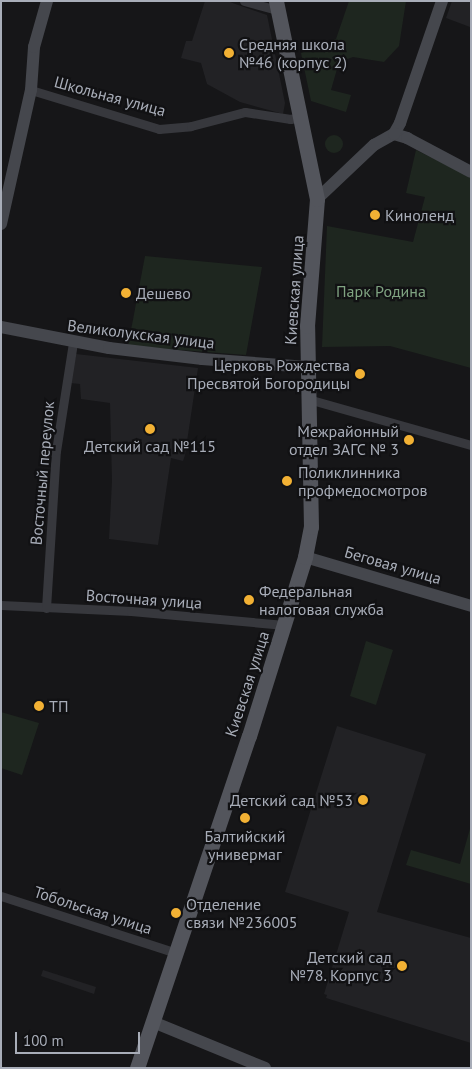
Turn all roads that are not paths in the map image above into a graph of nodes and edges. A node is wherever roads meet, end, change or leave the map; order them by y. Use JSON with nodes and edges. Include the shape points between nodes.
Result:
{"nodes":[{"id":1,"x":47,"y":1,"type":"edge"},
{"id":2,"x":244,"y":1,"type":"edge"},
{"id":3,"x":442,"y":1,"type":"edge"},
{"id":4,"x":276,"y":6,"type":"edge"},
{"id":5,"x":31,"y":90,"type":"junction"},
{"id":6,"x":300,"y":118,"type":"junction"},
{"id":7,"x":394,"y":134,"type":"junction"},
{"id":8,"x":471,"y":172,"type":"edge"},
{"id":9,"x":317,"y":199,"type":"junction"},
{"id":10,"x":1,"y":224,"type":"edge"},
{"id":11,"x":1,"y":327,"type":"edge"},
{"id":12,"x":73,"y":342,"type":"junction"},
{"id":13,"x":308,"y":366,"type":"junction"},
{"id":14,"x":308,"y":400,"type":"junction"},
{"id":15,"x":471,"y":445,"type":"edge"},
{"id":16,"x":305,"y":557,"type":"junction"},
{"id":17,"x":1,"y":606,"type":"edge"},
{"id":18,"x":471,"y":606,"type":"edge"},
{"id":19,"x":46,"y":608,"type":"junction"},
{"id":20,"x":284,"y":625,"type":"junction"},
{"id":21,"x":1,"y":896,"type":"edge"},
{"id":22,"x":176,"y":953,"type":"junction"},
{"id":23,"x":153,"y":1022,"type":"junction"},
{"id":24,"x":136,"y":1068,"type":"edge"},
{"id":25,"x":265,"y":1068,"type":"edge"}],
"edges":[{"from":1,"to":5,"type":"street","via":[[34,46]]},
{"from":2,"to":4,"type":"street"},
{"from":3,"to":7,"type":"street"},
{"from":4,"to":6,"type":"main road","name":"Киевская улица"},
{"from":5,"to":6,"type":"street","name":"Школьная улица","via":[[159,129],[191,126],[245,112]]},
{"from":5,"to":10,"type":"street"},
{"from":6,"to":9,"type":"main road","name":"Киевская улица"},
{"from":7,"to":8,"type":"street"},
{"from":7,"to":9,"type":"street","via":[[374,145]]},
{"from":9,"to":13,"type":"main road","name":"Киевская улица","via":[[307,326]]},
{"from":11,"to":12,"type":"street","name":"Великолукская улица"},
{"from":12,"to":13,"type":"street","name":"Великолукская улица","via":[[202,359]]},
{"from":12,"to":19,"type":"street","name":"Восточный переулок","via":[[56,451]]},
{"from":13,"to":14,"type":"main road","name":"Киевская улица"},
{"from":14,"to":15,"type":"street"},
{"from":14,"to":16,"type":"main road","name":"Киевская улица","via":[[311,526]]},
{"from":16,"to":18,"type":"street","name":"Беговая улица"},
{"from":16,"to":20,"type":"main road","name":"Киевская улица"},
{"from":17,"to":19,"type":"street","name":"Восточная улица"},
{"from":19,"to":20,"type":"street","name":"Восточная улица","via":[[131,611]]},
{"from":20,"to":22,"type":"main road","name":"Киевская улица"},
{"from":21,"to":22,"type":"street","name":"Тобольская улица"},
{"from":22,"to":23,"type":"main road","name":"Киевская улица"},
{"from":23,"to":24,"type":"main road","name":"Киевская улица"},
{"from":23,"to":25,"type":"street"}]}
